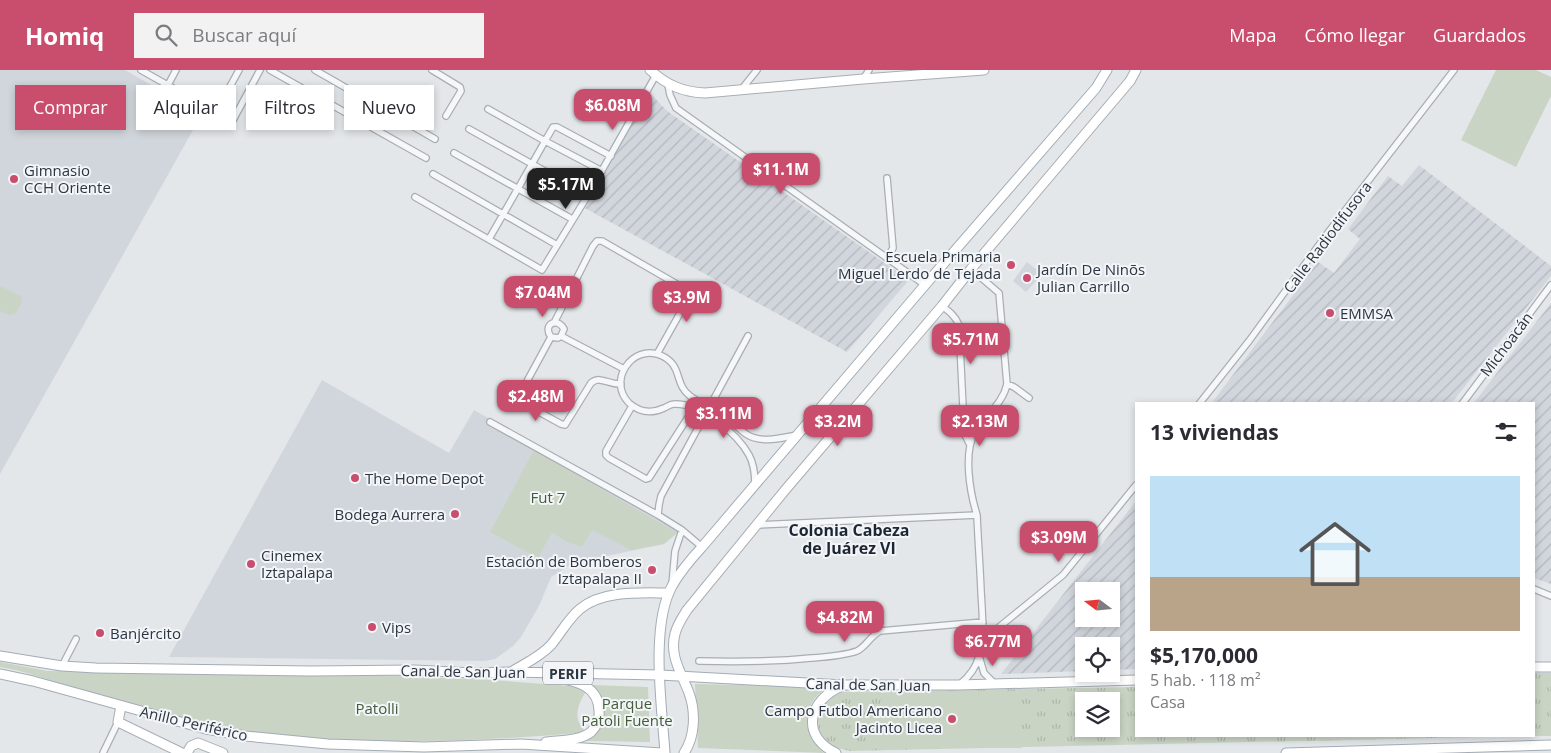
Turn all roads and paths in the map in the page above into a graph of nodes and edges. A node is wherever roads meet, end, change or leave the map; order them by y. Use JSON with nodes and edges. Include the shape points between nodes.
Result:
{"nodes":[{"id":1,"x":141,"y":70,"type":"edge"},
{"id":2,"x":176,"y":70,"type":"edge"},
{"id":3,"x":239,"y":70,"type":"edge"},
{"id":4,"x":260,"y":70,"type":"edge"},
{"id":5,"x":270,"y":70,"type":"edge"},
{"id":6,"x":315,"y":70,"type":"edge"},
{"id":7,"x":432,"y":70,"type":"edge"},
{"id":8,"x":757,"y":70,"type":"edge"},
{"id":9,"x":869,"y":70,"type":"edge"},
{"id":10,"x":984,"y":70,"type":"edge"},
{"id":11,"x":1108,"y":70,"type":"edge"},
{"id":12,"x":1136,"y":70,"type":"edge"},
{"id":13,"x":1454,"y":70,"type":"edge"},
{"id":14,"x":653,"y":73,"type":"edge"},
{"id":15,"x":863,"y":79,"type":"junction"},
{"id":16,"x":668,"y":84,"type":"junction"},
{"id":17,"x":168,"y":85,"type":"joint"},
{"id":18,"x":231,"y":85,"type":"edge"},
{"id":19,"x":740,"y":91,"type":"junction"},
{"id":20,"x":488,"y":109,"type":"dead end"},
{"id":21,"x":236,"y":115,"type":"edge"},
{"id":22,"x":446,"y":116,"type":"dead end"},
{"id":23,"x":469,"y":129,"type":"dead end"},
{"id":24,"x":435,"y":139,"type":"dead end"},
{"id":25,"x":545,"y":141,"type":"junction"},
{"id":26,"x":454,"y":153,"type":"dead end"},
{"id":27,"x":611,"y":156,"type":"junction"},
{"id":28,"x":426,"y":158,"type":"dead end"},
{"id":29,"x":532,"y":164,"type":"junction"},
{"id":30,"x":602,"y":171,"type":"junction"},
{"id":31,"x":433,"y":174,"type":"dead end"},
{"id":32,"x":887,"y":178,"type":"dead end"},
{"id":33,"x":518,"y":189,"type":"junction"},
{"id":34,"x":588,"y":195,"type":"junction"},
{"id":35,"x":415,"y":197,"type":"dead end"},
{"id":36,"x":504,"y":214,"type":"junction"},
{"id":37,"x":572,"y":219,"type":"junction"},
{"id":38,"x":489,"y":239,"type":"junction"},
{"id":39,"x":557,"y":245,"type":"junction"},
{"id":40,"x":887,"y":258,"type":"junction"},
{"id":41,"x":971,"y":269,"type":"junction"},
{"id":42,"x":925,"y":285,"type":"junction"},
{"id":43,"x":1551,"y":285,"type":"edge"},
{"id":44,"x":942,"y":306,"type":"junction"},
{"id":45,"x":556,"y":323,"type":"junction"},
{"id":46,"x":562,"y":335,"type":"junction"},
{"id":47,"x":748,"y":336,"type":"dead end"},
{"id":48,"x":552,"y":338,"type":"junction"},
{"id":49,"x":657,"y":354,"type":"junction"},
{"id":50,"x":624,"y":369,"type":"junction"},
{"id":51,"x":621,"y":384,"type":"junction"},
{"id":52,"x":1007,"y":384,"type":"junction"},
{"id":53,"x":1029,"y":398,"type":"dead end"},
{"id":54,"x":1201,"y":402,"type":"edge"},
{"id":55,"x":1463,"y":402,"type":"edge"},
{"id":56,"x":632,"y":406,"type":"junction"},
{"id":57,"x":694,"y":408,"type":"junction"},
{"id":58,"x":709,"y":408,"type":"junction"},
{"id":59,"x":706,"y":415,"type":"junction"},
{"id":60,"x":490,"y":422,"type":"dead end"},
{"id":61,"x":798,"y":435,"type":"junction"},
{"id":62,"x":970,"y":445,"type":"junction"},
{"id":63,"x":756,"y":485,"type":"junction"},
{"id":64,"x":1135,"y":486,"type":"edge"},
{"id":65,"x":658,"y":515,"type":"junction"},
{"id":66,"x":977,"y":515,"type":"junction"},
{"id":67,"x":756,"y":525,"type":"junction"},
{"id":68,"x":682,"y":530,"type":"junction"},
{"id":69,"x":702,"y":546,"type":"junction"},
{"id":70,"x":671,"y":589,"type":"junction"},
{"id":71,"x":1535,"y":589,"type":"edge"},
{"id":72,"x":1551,"y":596,"type":"edge"},
{"id":73,"x":983,"y":622,"type":"junction"},
{"id":74,"x":76,"y":639,"type":"dead end"},
{"id":75,"x":982,"y":641,"type":"junction"},
{"id":76,"x":0,"y":656,"type":"edge"},
{"id":77,"x":979,"y":656,"type":"junction"},
{"id":78,"x":699,"y":661,"type":"dead end"},
{"id":79,"x":62,"y":666,"type":"junction"},
{"id":80,"x":1535,"y":667,"type":"edge"},
{"id":81,"x":1551,"y":667,"type":"edge"},
{"id":82,"x":512,"y":672,"type":"junction"},
{"id":83,"x":522,"y":672,"type":"junction"},
{"id":84,"x":0,"y":674,"type":"edge"},
{"id":85,"x":660,"y":675,"type":"junction"},
{"id":86,"x":681,"y":675,"type":"junction"},
{"id":87,"x":1135,"y":680,"type":"edge"},
{"id":88,"x":996,"y":684,"type":"junction"},
{"id":89,"x":844,"y":685,"type":"junction"},
{"id":90,"x":959,"y":685,"type":"junction"},
{"id":91,"x":121,"y":706,"type":"junction"},
{"id":92,"x":118,"y":722,"type":"junction"},
{"id":93,"x":521,"y":744,"type":"junction"},
{"id":94,"x":1551,"y":745,"type":"edge"},
{"id":95,"x":103,"y":753,"type":"edge"},
{"id":96,"x":182,"y":753,"type":"edge"},
{"id":97,"x":187,"y":753,"type":"edge"},
{"id":98,"x":223,"y":753,"type":"edge"},
{"id":99,"x":664,"y":753,"type":"edge"},
{"id":100,"x":684,"y":753,"type":"edge"},
{"id":101,"x":836,"y":753,"type":"edge"},
{"id":102,"x":1286,"y":753,"type":"edge"}],
"edges":[{"from":1,"to":17,"type":"street"},
{"from":2,"to":17,"type":"street"},
{"from":3,"to":18,"type":"street"},
{"from":4,"to":21,"type":"street"},
{"from":5,"to":28,"type":"street"},
{"from":6,"to":24,"type":"street"},
{"from":7,"to":22,"type":"street","via":[[460,87]]},
{"from":8,"to":19,"type":"street"},
{"from":9,"to":15,"type":"street"},
{"from":10,"to":15,"type":"main road"},
{"from":11,"to":42,"type":"main road","via":[[1096,88]]},
{"from":12,"to":41,"type":"main road"},
{"from":13,"to":54,"type":"street","name":"Calle Radiodifusora"},
{"from":14,"to":16,"type":"main road"},
{"from":14,"to":27,"type":"street"},
{"from":15,"to":19,"type":"main road"},
{"from":16,"to":19,"type":"main road","via":[[705,94]]},
{"from":16,"to":40,"type":"street","via":[[676,108]]},
{"from":20,"to":25,"type":"street"},
{"from":23,"to":29,"type":"street"},
{"from":25,"to":27,"type":"street","via":[[553,127],[557,127]]},
{"from":25,"to":29,"type":"street"},
{"from":25,"to":30,"type":"street"},
{"from":26,"to":33,"type":"street"},
{"from":27,"to":30,"type":"street"},
{"from":29,"to":33,"type":"street"},
{"from":29,"to":34,"type":"street"},
{"from":30,"to":34,"type":"street"},
{"from":31,"to":36,"type":"street"},
{"from":32,"to":40,"type":"street","via":[[893,248]]},
{"from":33,"to":36,"type":"street"},
{"from":33,"to":37,"type":"street"},
{"from":34,"to":37,"type":"street"},
{"from":35,"to":38,"type":"street"},
{"from":36,"to":38,"type":"street"},
{"from":36,"to":39,"type":"street"},
{"from":37,"to":39,"type":"street"},
{"from":38,"to":39,"type":"street","via":[[542,270]]},
{"from":40,"to":42,"type":"street"},
{"from":41,"to":44,"type":"main road"},
{"from":41,"to":52,"type":"street","via":[[999,293]]},
{"from":42,"to":61,"type":"main road"},
{"from":43,"to":55,"type":"street","name":"Michoacán"},
{"from":44,"to":62,"type":"street","via":[[959,325],[964,428]]},
{"from":44,"to":67,"type":"main road"},
{"from":45,"to":46,"type":"street","via":[[562,325]]},
{"from":45,"to":48,"type":"street","via":[[548,329]]},
{"from":45,"to":49,"type":"street","via":[[593,246],[602,241],[689,294]]},
{"from":46,"to":48,"type":"street"},
{"from":46,"to":50,"type":"street"},
{"from":47,"to":58,"type":"street"},
{"from":48,"to":51,"type":"street","via":[[519,400],[566,424],[587,387],[595,380]]},
{"from":49,"to":50,"type":"street","via":[[636,356]]},
{"from":49,"to":58,"type":"street","via":[[672,362],[688,395]]},
{"from":50,"to":51,"type":"street"},
{"from":51,"to":56,"type":"street","via":[[623,394]]},
{"from":52,"to":53,"type":"street"},
{"from":52,"to":62,"type":"street","via":[[1006,392]]},
{"from":56,"to":57,"type":"street","via":[[652,412],[672,404]]},
{"from":56,"to":57,"type":"street","via":[[606,455],[646,479]]},
{"from":57,"to":59,"type":"street"},
{"from":58,"to":59,"type":"street"},
{"from":58,"to":61,"type":"street","via":[[753,438]]},
{"from":59,"to":63,"type":"street","via":[[726,427],[744,447],[750,456]]},
{"from":59,"to":65,"type":"street","via":[[661,496]]},
{"from":60,"to":65,"type":"street"},
{"from":61,"to":63,"type":"main road"},
{"from":62,"to":66,"type":"street","via":[[972,499]]},
{"from":63,"to":69,"type":"main road"},
{"from":64,"to":75,"type":"street","via":[[1063,575]]},
{"from":65,"to":68,"type":"street"},
{"from":66,"to":67,"type":"street"},
{"from":66,"to":73,"type":"street"},
{"from":67,"to":86,"type":"main road","via":[[679,622],[673,645]]},
{"from":68,"to":69,"type":"street"},
{"from":68,"to":70,"type":"street","via":[[675,551]]},
{"from":69,"to":70,"type":"main road"},
{"from":70,"to":82,"type":"main road","via":[[614,595],[591,602],[571,617],[544,652]]},
{"from":70,"to":85,"type":"main road","via":[[661,626]]},
{"from":71,"to":72,"type":"street"},
{"from":73,"to":75,"type":"street"},
{"from":73,"to":78,"type":"street","via":[[880,631],[872,634],[864,647],[830,657],[770,662]]},
{"from":74,"to":79,"type":"street"},
{"from":75,"to":77,"type":"street"},
{"from":76,"to":79,"type":"main road","name":"Canal de San Juan","number":"PERIF"},
{"from":77,"to":88,"type":"street","via":[[984,674]]},
{"from":77,"to":90,"type":"street","via":[[971,674]]},
{"from":79,"to":82,"type":"main road","name":"Canal de San Juan","number":"PERIF"},
{"from":80,"to":81,"type":"main road"},
{"from":82,"to":83,"type":"main road","name":"Canal de San Juan","number":"PERIF"},
{"from":83,"to":85,"type":"main road","name":"Canal de San Juan","number":"PERIF"},
{"from":83,"to":93,"type":"main road","via":[[573,680],[587,687],[597,699],[599,713],[597,725],[584,736]]},
{"from":84,"to":91,"type":"main road","name":"Anillo Periférico"},
{"from":85,"to":86,"type":"main road","name":"Canal de San Juan","number":"PERIF"},
{"from":85,"to":99,"type":"main road"},
{"from":86,"to":89,"type":"main road","name":"Canal de San Juan","number":"PERIF"},
{"from":86,"to":100,"type":"main road","via":[[690,696],[693,728]]},
{"from":87,"to":88,"type":"main road","name":"Canal de San Juan","number":"PERIF"},
{"from":88,"to":90,"type":"main road","name":"Canal de San Juan","number":"PERIF"},
{"from":89,"to":90,"type":"main road","name":"Canal de San Juan","number":"PERIF"},
{"from":89,"to":101,"type":"main road","via":[[822,698],[813,720],[814,732],[820,742]]},
{"from":91,"to":92,"type":"main road"},
{"from":91,"to":93,"type":"main road","name":"Anillo Periférico","via":[[206,729],[301,742],[424,747]]},
{"from":92,"to":95,"type":"street"},
{"from":92,"to":96,"type":"main road"},
{"from":93,"to":99,"type":"main road","name":"Anillo Periférico"},
{"from":94,"to":102,"type":"main road"},
{"from":97,"to":98,"type":"main road","via":[[198,743]]}]}
